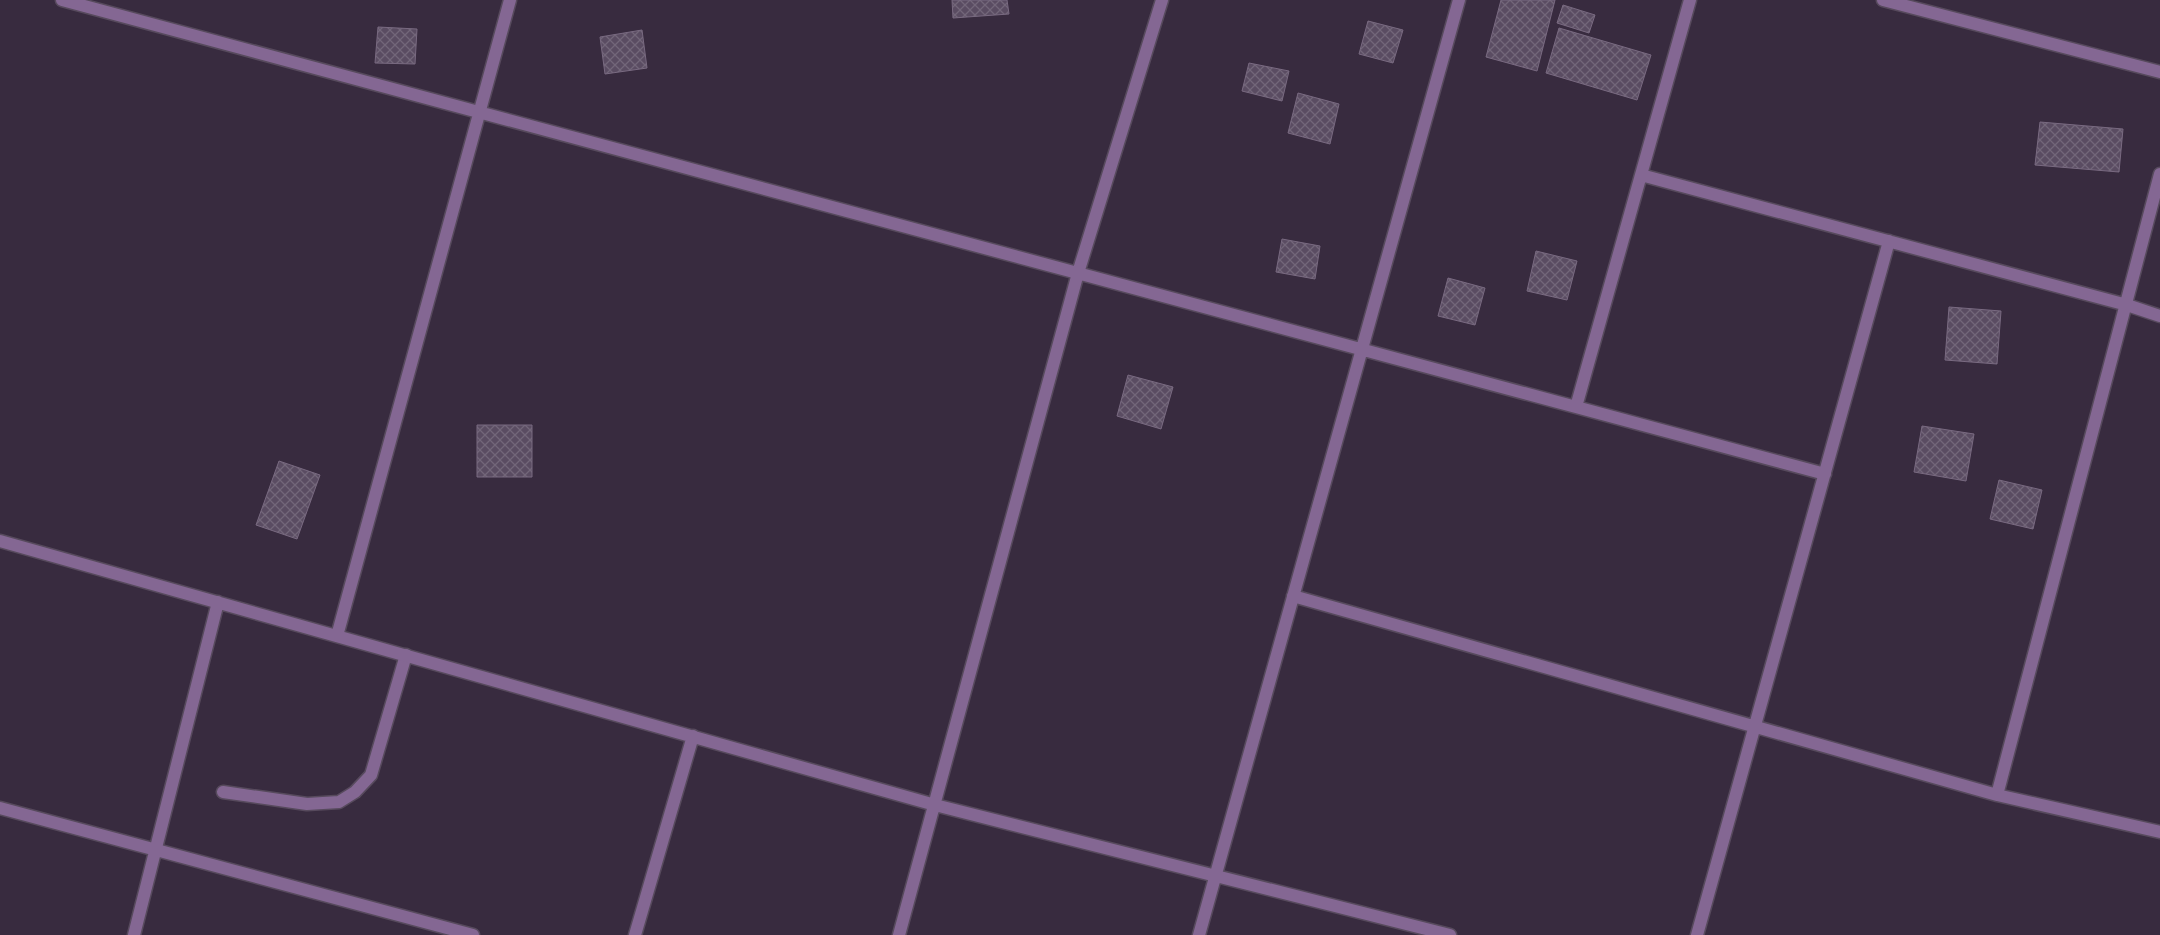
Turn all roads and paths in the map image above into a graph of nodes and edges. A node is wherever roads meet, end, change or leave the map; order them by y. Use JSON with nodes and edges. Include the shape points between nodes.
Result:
{"nodes":[{"id":1,"x":62,"y":0,"type":"edge"},
{"id":2,"x":510,"y":0,"type":"edge"},
{"id":3,"x":1162,"y":0,"type":"edge"},
{"id":4,"x":1459,"y":0,"type":"edge"},
{"id":5,"x":1690,"y":0,"type":"edge"},
{"id":6,"x":1883,"y":0,"type":"edge"},
{"id":7,"x":2160,"y":72,"type":"edge"},
{"id":8,"x":479,"y":112,"type":"junction"},
{"id":9,"x":2160,"y":174,"type":"edge"},
{"id":10,"x":1641,"y":175,"type":"junction"},
{"id":11,"x":1890,"y":241,"type":"junction"},
{"id":12,"x":1078,"y":273,"type":"junction"},
{"id":13,"x":2127,"y":305,"type":"junction"},
{"id":14,"x":2160,"y":316,"type":"edge"},
{"id":15,"x":1362,"y":350,"type":"junction"},
{"id":16,"x":1576,"y":407,"type":"junction"},
{"id":17,"x":1825,"y":474,"type":"junction"},
{"id":18,"x":0,"y":541,"type":"edge"},
{"id":19,"x":1293,"y":596,"type":"junction"},
{"id":20,"x":218,"y":602,"type":"junction"},
{"id":21,"x":337,"y":636,"type":"junction"},
{"id":22,"x":406,"y":655,"type":"junction"},
{"id":23,"x":1754,"y":727,"type":"junction"},
{"id":24,"x":693,"y":736,"type":"junction"},
{"id":25,"x":222,"y":792,"type":"dead end"},
{"id":26,"x":1997,"y":795,"type":"junction"},
{"id":27,"x":934,"y":804,"type":"junction"},
{"id":28,"x":0,"y":808,"type":"edge"},
{"id":29,"x":2160,"y":832,"type":"edge"},
{"id":30,"x":155,"y":849,"type":"junction"},
{"id":31,"x":1215,"y":876,"type":"junction"},
{"id":32,"x":134,"y":935,"type":"edge"},
{"id":33,"x":473,"y":935,"type":"edge"},
{"id":34,"x":635,"y":935,"type":"edge"},
{"id":35,"x":899,"y":935,"type":"edge"},
{"id":36,"x":1198,"y":935,"type":"edge"},
{"id":37,"x":1450,"y":935,"type":"edge"},
{"id":38,"x":1697,"y":935,"type":"edge"}],
"edges":[{"from":1,"to":8,"type":"street"},
{"from":2,"to":8,"type":"street"},
{"from":3,"to":12,"type":"street"},
{"from":4,"to":15,"type":"street"},
{"from":5,"to":10,"type":"street"},
{"from":6,"to":7,"type":"street"},
{"from":8,"to":12,"type":"street"},
{"from":8,"to":21,"type":"street"},
{"from":9,"to":13,"type":"street"},
{"from":10,"to":11,"type":"street"},
{"from":10,"to":16,"type":"street"},
{"from":11,"to":13,"type":"street"},
{"from":11,"to":17,"type":"street"},
{"from":12,"to":15,"type":"street"},
{"from":12,"to":27,"type":"street"},
{"from":13,"to":14,"type":"street"},
{"from":13,"to":26,"type":"street"},
{"from":15,"to":16,"type":"street"},
{"from":15,"to":19,"type":"street"},
{"from":16,"to":17,"type":"street"},
{"from":17,"to":23,"type":"street"},
{"from":18,"to":20,"type":"street"},
{"from":19,"to":23,"type":"street"},
{"from":19,"to":31,"type":"street"},
{"from":20,"to":21,"type":"street"},
{"from":20,"to":30,"type":"street"},
{"from":21,"to":22,"type":"street"},
{"from":22,"to":24,"type":"street"},
{"from":22,"to":25,"type":"street","via":[[371,775],[355,792],[339,802],[308,804]]},
{"from":23,"to":26,"type":"street"},
{"from":23,"to":38,"type":"street"},
{"from":24,"to":27,"type":"street"},
{"from":24,"to":34,"type":"street"},
{"from":26,"to":29,"type":"street"},
{"from":27,"to":31,"type":"street"},
{"from":27,"to":35,"type":"street"},
{"from":28,"to":30,"type":"street"},
{"from":30,"to":32,"type":"street"},
{"from":30,"to":33,"type":"street"},
{"from":31,"to":36,"type":"street"},
{"from":31,"to":37,"type":"street"}]}
